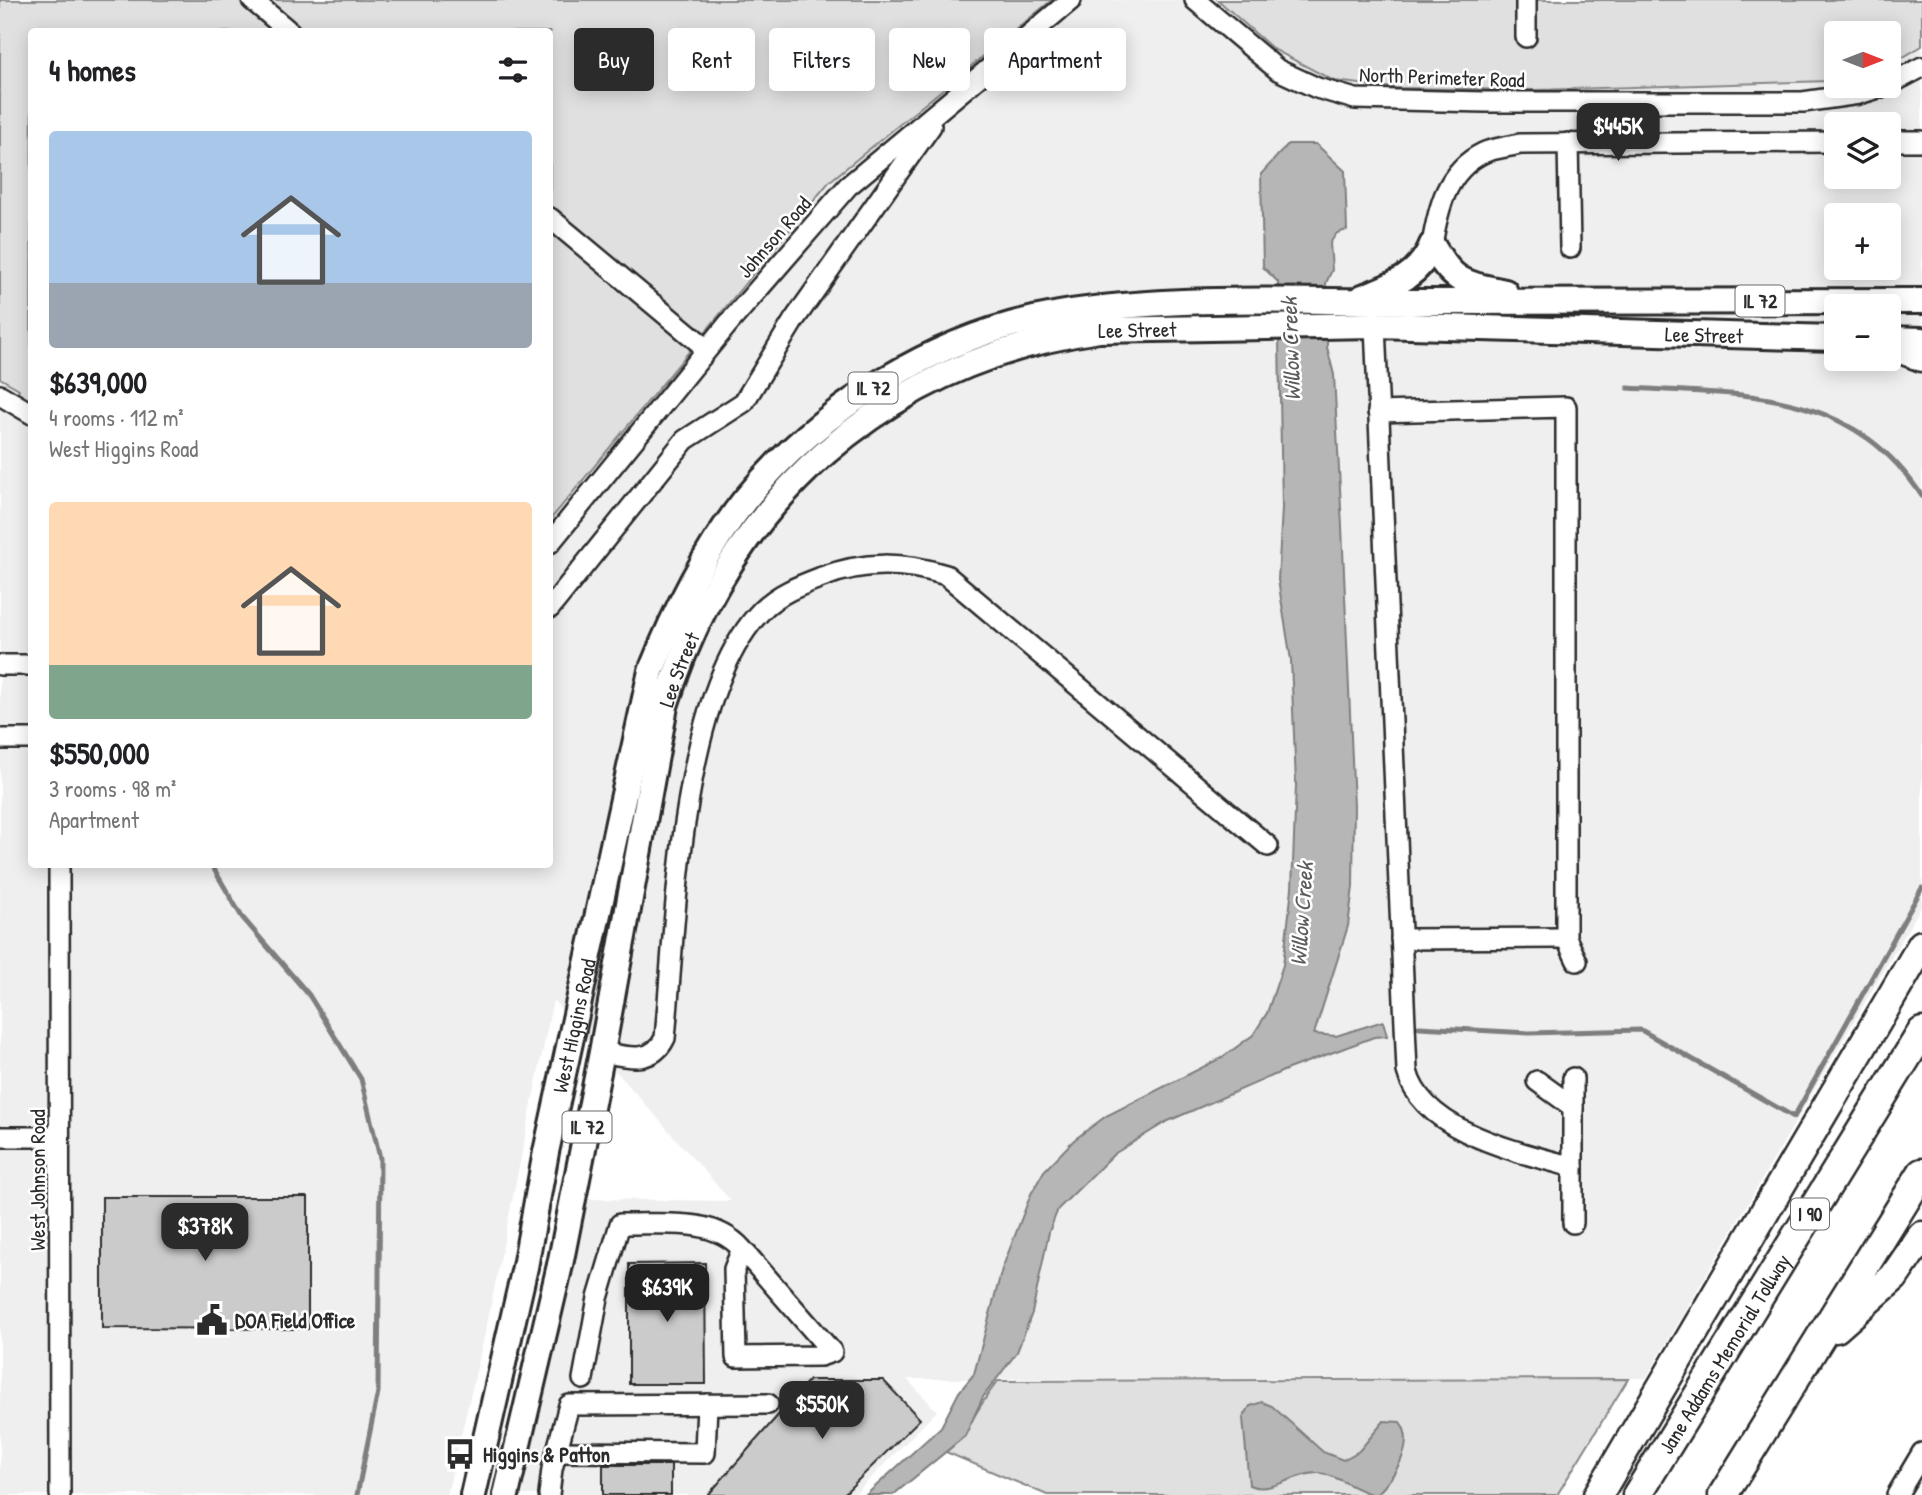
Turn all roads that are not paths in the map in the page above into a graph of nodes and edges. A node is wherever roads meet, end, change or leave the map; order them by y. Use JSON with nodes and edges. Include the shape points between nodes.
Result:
{"nodes":[{"id":1,"x":252,"y":0,"type":"edge"},
{"id":2,"x":1072,"y":0,"type":"edge"},
{"id":3,"x":1195,"y":0,"type":"edge"},
{"id":4,"x":1526,"y":0,"type":"edge"},
{"id":5,"x":285,"y":28,"type":"edge"},
{"id":6,"x":1527,"y":37,"type":"dead end"},
{"id":7,"x":1922,"y":67,"type":"edge"},
{"id":8,"x":1901,"y":78,"type":"edge"},
{"id":9,"x":1830,"y":98,"type":"edge"},
{"id":10,"x":945,"y":105,"type":"junction"},
{"id":11,"x":1901,"y":141,"type":"edge"},
{"id":12,"x":1922,"y":141,"type":"edge"},
{"id":13,"x":1824,"y":142,"type":"edge"},
{"id":14,"x":1568,"y":143,"type":"junction"},
{"id":15,"x":553,"y":221,"type":"edge"},
{"id":16,"x":1432,"y":244,"type":"junction"},
{"id":17,"x":1570,"y":248,"type":"dead end"},
{"id":18,"x":1354,"y":301,"type":"junction"},
{"id":19,"x":1922,"y":301,"type":"edge"},
{"id":20,"x":1553,"y":302,"type":"junction"},
{"id":21,"x":1277,"y":314,"type":"junction"},
{"id":22,"x":1328,"y":314,"type":"junction"},
{"id":23,"x":1375,"y":325,"type":"junction"},
{"id":24,"x":1824,"y":338,"type":"edge"},
{"id":25,"x":1922,"y":340,"type":"edge"},
{"id":26,"x":1901,"y":341,"type":"edge"},
{"id":27,"x":1901,"y":348,"type":"edge"},
{"id":28,"x":707,"y":349,"type":"junction"},
{"id":29,"x":1922,"y":357,"type":"edge"},
{"id":30,"x":0,"y":395,"type":"edge"},
{"id":31,"x":28,"y":412,"type":"edge"},
{"id":32,"x":1378,"y":412,"type":"junction"},
{"id":33,"x":553,"y":539,"type":"edge"},
{"id":34,"x":553,"y":604,"type":"edge"},
{"id":35,"x":0,"y":665,"type":"edge"},
{"id":36,"x":28,"y":665,"type":"edge"},
{"id":37,"x":638,"y":723,"type":"joint"},
{"id":38,"x":0,"y":739,"type":"edge"},
{"id":39,"x":28,"y":739,"type":"edge"},
{"id":40,"x":654,"y":757,"type":"joint"},
{"id":41,"x":1268,"y":846,"type":"dead end"},
{"id":42,"x":59,"y":868,"type":"edge"},
{"id":43,"x":1566,"y":938,"type":"junction"},
{"id":44,"x":1401,"y":939,"type":"junction"},
{"id":45,"x":1922,"y":945,"type":"edge"},
{"id":46,"x":1577,"y":961,"type":"dead end"},
{"id":47,"x":1922,"y":1032,"type":"edge"},
{"id":48,"x":602,"y":1052,"type":"junction"},
{"id":49,"x":1573,"y":1078,"type":"dead end"},
{"id":50,"x":1537,"y":1080,"type":"dead end"},
{"id":51,"x":1573,"y":1107,"type":"junction"},
{"id":52,"x":0,"y":1137,"type":"edge"},
{"id":53,"x":59,"y":1137,"type":"junction"},
{"id":54,"x":1573,"y":1167,"type":"junction"},
{"id":55,"x":1922,"y":1173,"type":"edge"},
{"id":56,"x":1573,"y":1223,"type":"dead end"},
{"id":57,"x":1922,"y":1236,"type":"edge"},
{"id":58,"x":742,"y":1249,"type":"junction"},
{"id":59,"x":1813,"y":1349,"type":"junction"},
{"id":60,"x":583,"y":1379,"type":"dead end"},
{"id":61,"x":707,"y":1404,"type":"junction"},
{"id":62,"x":768,"y":1404,"type":"dead end"},
{"id":63,"x":556,"y":1452,"type":"junction"},
{"id":64,"x":1922,"y":1453,"type":"edge"},
{"id":65,"x":60,"y":1495,"type":"edge"},
{"id":66,"x":473,"y":1495,"type":"edge"},
{"id":67,"x":506,"y":1495,"type":"edge"},
{"id":68,"x":548,"y":1495,"type":"edge"},
{"id":69,"x":1598,"y":1495,"type":"edge"},
{"id":70,"x":1637,"y":1495,"type":"edge"},
{"id":71,"x":1723,"y":1495,"type":"edge"},
{"id":72,"x":1897,"y":1495,"type":"edge"}],
"edges":[{"from":1,"to":5,"type":"street"},
{"from":2,"to":10,"type":"street","name":"Johnson Road"},
{"from":3,"to":9,"type":"street","name":"North Perimeter Road","via":[[1278,70],[1355,99],[1802,102]]},
{"from":4,"to":6,"type":"street"},
{"from":7,"to":8,"type":"street","name":"North Perimeter Road"},
{"from":10,"to":28,"type":"street","name":"Johnson Road","via":[[848,186]]},
{"from":10,"to":34,"type":"street","via":[[794,320],[744,402],[685,440]]},
{"from":11,"to":12,"type":"street"},
{"from":13,"to":14,"type":"street"},
{"from":14,"to":16,"type":"street","via":[[1520,144],[1483,153],[1455,174],[1446,190]]},
{"from":14,"to":17,"type":"street"},
{"from":15,"to":28,"type":"street"},
{"from":16,"to":18,"type":"main road","via":[[1426,258],[1405,280]]},
{"from":16,"to":20,"type":"main road","via":[[1446,270],[1460,281]]},
{"from":18,"to":20,"type":"main road","name":"Lee Street","number":"IL 72"},
{"from":18,"to":22,"type":"main road","number":"IL 72"},
{"from":19,"to":20,"type":"main road","name":"Lee Street","number":"IL 72"},
{"from":21,"to":22,"type":"main road","name":"Lee Street","number":"IL 72"},
{"from":21,"to":37,"type":"main road","name":"Lee Street","number":"IL 72","via":[[1149,304],[1057,314],[950,347],[861,395],[788,454],[717,540],[672,619],[651,671]]},
{"from":21,"to":40,"type":"main road","name":"Lee Street","number":"IL 72","via":[[1059,336],[959,368],[864,420],[803,471],[766,511],[728,564],[681,656]]},
{"from":22,"to":23,"type":"main road","name":"Lee Street","number":"IL 72"},
{"from":23,"to":24,"type":"main road","name":"Lee Street","number":"IL 72"},
{"from":23,"to":32,"type":"street"},
{"from":25,"to":26,"type":"main road"},
{"from":27,"to":29,"type":"highway"},
{"from":28,"to":33,"type":"street","name":"Johnson Road"},
{"from":30,"to":31,"type":"street"},
{"from":32,"to":43,"type":"street","via":[[1566,407]]},
{"from":32,"to":44,"type":"street"},
{"from":35,"to":36,"type":"street"},
{"from":37,"to":66,"type":"main road","name":"West Higgins Road","number":"IL 72"},
{"from":38,"to":39,"type":"street"},
{"from":40,"to":48,"type":"main road","name":"West Higgins Road","number":"IL 72"},
{"from":41,"to":48,"type":"street","via":[[946,575],[913,565],[874,564],[831,573],[791,589],[762,610],[719,683],[705,724],[688,808],[672,917],[665,1038],[659,1049],[645,1057]]},
{"from":42,"to":53,"type":"street","name":"West Johnson Road"},
{"from":43,"to":44,"type":"street"},
{"from":43,"to":46,"type":"street"},
{"from":44,"to":54,"type":"street","via":[[1411,1088],[1441,1119]]},
{"from":45,"to":69,"type":"highway"},
{"from":47,"to":70,"type":"highway","name":"Jane Addams Memorial Tollway","number":"I 90"},
{"from":48,"to":67,"type":"main road","name":"West Higgins Road","number":"IL 72","via":[[557,1279]]},
{"from":49,"to":51,"type":"street"},
{"from":50,"to":51,"type":"street"},
{"from":51,"to":54,"type":"street"},
{"from":52,"to":53,"type":"street"},
{"from":53,"to":65,"type":"street","name":"West Johnson Road"},
{"from":54,"to":56,"type":"street"},
{"from":55,"to":59,"type":"highway"},
{"from":57,"to":59,"type":"highway","via":[[1894,1277]]},
{"from":58,"to":58,"type":"street","via":[[814,1332],[832,1352],[736,1357],[734,1269]]},
{"from":58,"to":60,"type":"street","via":[[730,1236],[709,1227],[620,1224],[598,1298]]},
{"from":59,"to":71,"type":"highway"},
{"from":61,"to":62,"type":"street"},
{"from":61,"to":63,"type":"street","via":[[569,1405]]},
{"from":61,"to":63,"type":"street","via":[[705,1453]]},
{"from":63,"to":68,"type":"street"},
{"from":64,"to":72,"type":"street"}]}
